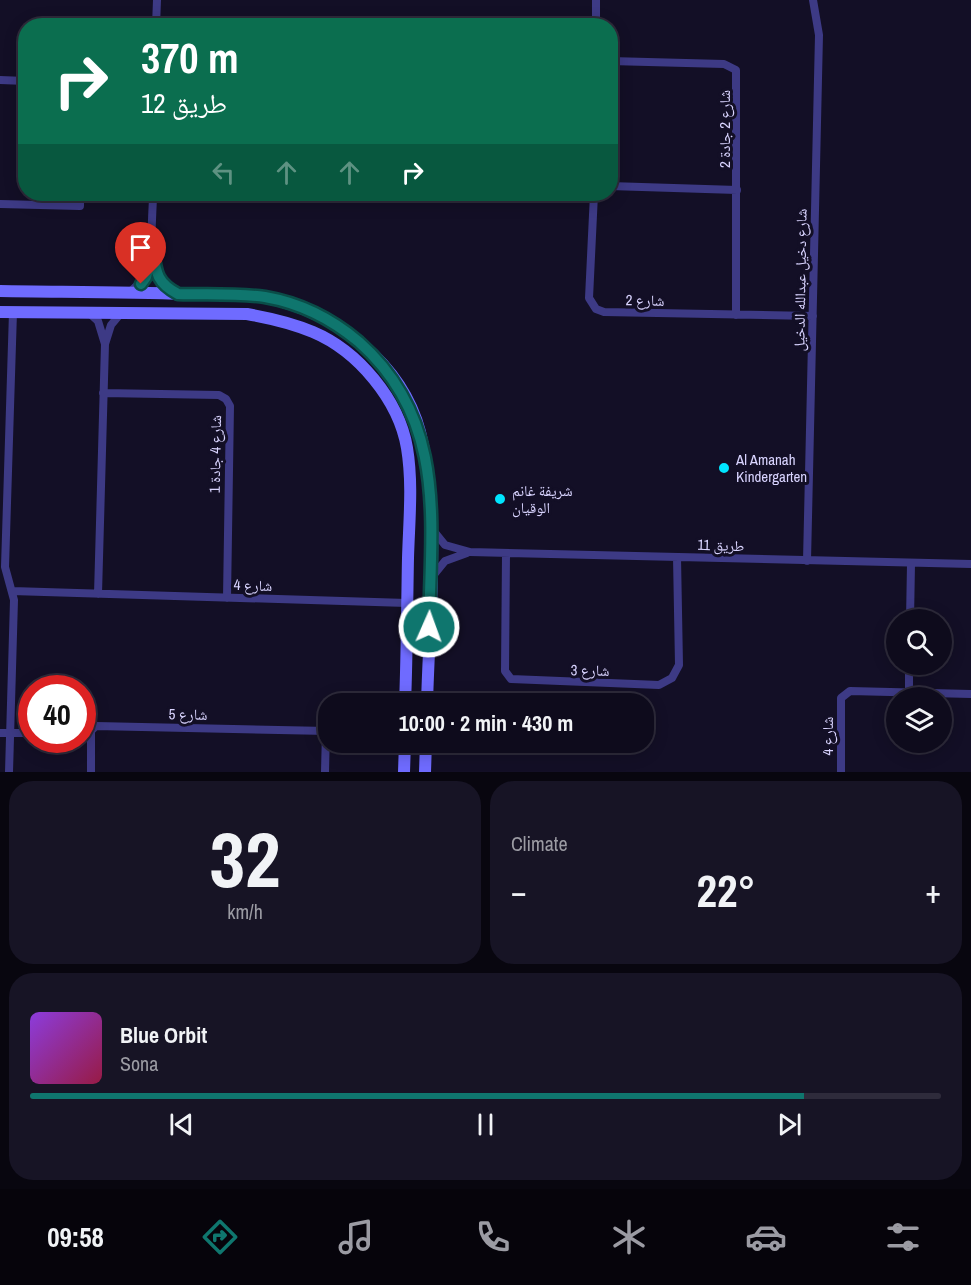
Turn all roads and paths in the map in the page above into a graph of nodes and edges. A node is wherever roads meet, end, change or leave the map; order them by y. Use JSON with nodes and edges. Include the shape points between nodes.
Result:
{"nodes":[{"id":1,"x":157,"y":0,"type":"edge"},
{"id":2,"x":597,"y":0,"type":"edge"},
{"id":3,"x":813,"y":0,"type":"edge"},
{"id":4,"x":156,"y":18,"type":"edge"},
{"id":5,"x":596,"y":18,"type":"edge"},
{"id":6,"x":618,"y":61,"type":"edge"},
{"id":7,"x":0,"y":80,"type":"edge"},
{"id":8,"x":18,"y":81,"type":"edge"},
{"id":9,"x":618,"y":186,"type":"edge"},
{"id":10,"x":737,"y":190,"type":"junction"},
{"id":11,"x":80,"y":201,"type":"edge"},
{"id":12,"x":153,"y":201,"type":"edge"},
{"id":13,"x":594,"y":201,"type":"edge"},
{"id":14,"x":0,"y":204,"type":"edge"},
{"id":15,"x":153,"y":251,"type":"junction"},
{"id":16,"x":0,"y":291,"type":"edge"},
{"id":17,"x":33,"y":291,"type":"junction"},
{"id":18,"x":128,"y":293,"type":"junction"},
{"id":19,"x":178,"y":294,"type":"junction"},
{"id":20,"x":233,"y":296,"type":"junction"},
{"id":21,"x":265,"y":297,"type":"junction"},
{"id":22,"x":34,"y":311,"type":"junction"},
{"id":23,"x":0,"y":312,"type":"edge"},
{"id":24,"x":14,"y":312,"type":"junction"},
{"id":25,"x":88,"y":312,"type":"junction"},
{"id":26,"x":122,"y":312,"type":"junction"},
{"id":27,"x":235,"y":314,"type":"junction"},
{"id":28,"x":736,"y":315,"type":"junction"},
{"id":29,"x":260,"y":316,"type":"junction"},
{"id":30,"x":813,"y":316,"type":"junction"},
{"id":31,"x":105,"y":344,"type":"junction"},
{"id":32,"x":103,"y":393,"type":"junction"},
{"id":33,"x":430,"y":524,"type":"junction"},
{"id":34,"x":470,"y":552,"type":"junction"},
{"id":35,"x":506,"y":554,"type":"junction"},
{"id":36,"x":677,"y":557,"type":"junction"},
{"id":37,"x":807,"y":561,"type":"junction"},
{"id":38,"x":911,"y":564,"type":"junction"},
{"id":39,"x":971,"y":564,"type":"edge"},
{"id":40,"x":430,"y":583,"type":"junction"},
{"id":41,"x":12,"y":591,"type":"junction"},
{"id":42,"x":98,"y":594,"type":"junction"},
{"id":43,"x":227,"y":598,"type":"junction"},
{"id":44,"x":407,"y":603,"type":"junction"},
{"id":45,"x":910,"y":609,"type":"edge"},
{"id":46,"x":406,"y":648,"type":"junction"},
{"id":47,"x":428,"y":649,"type":"junction"},
{"id":48,"x":406,"y":680,"type":"junction"},
{"id":49,"x":427,"y":681,"type":"junction"},
{"id":50,"x":886,"y":692,"type":"edge"},
{"id":51,"x":405,"y":693,"type":"edge"},
{"id":52,"x":427,"y":693,"type":"edge"},
{"id":53,"x":952,"y":693,"type":"edge"},
{"id":54,"x":971,"y":694,"type":"edge"},
{"id":55,"x":96,"y":726,"type":"edge"},
{"id":56,"x":318,"y":731,"type":"edge"},
{"id":57,"x":0,"y":733,"type":"edge"},
{"id":58,"x":11,"y":733,"type":"junction"},
{"id":59,"x":18,"y":733,"type":"edge"},
{"id":60,"x":89,"y":753,"type":"edge"},
{"id":61,"x":326,"y":753,"type":"edge"},
{"id":62,"x":405,"y":753,"type":"edge"},
{"id":63,"x":426,"y":753,"type":"edge"},
{"id":64,"x":9,"y":772,"type":"edge"},
{"id":65,"x":91,"y":772,"type":"edge"},
{"id":66,"x":325,"y":772,"type":"edge"},
{"id":67,"x":404,"y":772,"type":"edge"},
{"id":68,"x":425,"y":772,"type":"edge"},
{"id":69,"x":841,"y":772,"type":"edge"}],
"edges":[{"from":1,"to":4,"type":"street"},
{"from":2,"to":5,"type":"street"},
{"from":3,"to":30,"type":"street","name":"شارع دخيل عبدالله الدخيل","via":[[819,35]]},
{"from":6,"to":10,"type":"street","name":"شارع 2 جادة 2","via":[[724,64],[735,68]]},
{"from":7,"to":8,"type":"street"},
{"from":9,"to":10,"type":"street"},
{"from":10,"to":28,"type":"street","name":"شارع 2 جادة 2"},
{"from":11,"to":14,"type":"street","via":[[80,206]]},
{"from":12,"to":15,"type":"street"},
{"from":13,"to":28,"type":"street","name":"شارع 2","via":[[589,298],[596,309]]},
{"from":15,"to":18,"type":"street","via":[[146,277]]},
{"from":15,"to":19,"type":"street","via":[[160,283]]},
{"from":16,"to":17,"type":"street"},
{"from":17,"to":18,"type":"street"},
{"from":17,"to":22,"type":"street","via":[[27,302]]},
{"from":18,"to":19,"type":"street"},
{"from":19,"to":20,"type":"street"},
{"from":20,"to":21,"type":"street"},
{"from":20,"to":27,"type":"street","via":[[240,304]]},
{"from":21,"to":29,"type":"street","via":[[257,305]]},
{"from":21,"to":33,"type":"street","via":[[309,310],[340,327],[389,373],[403,392],[420,431],[428,474]]},
{"from":22,"to":24,"type":"street"},
{"from":22,"to":25,"type":"street"},
{"from":23,"to":24,"type":"street"},
{"from":24,"to":41,"type":"street","via":[[5,567]]},
{"from":25,"to":26,"type":"street"},
{"from":25,"to":31,"type":"street","via":[[98,321]]},
{"from":26,"to":27,"type":"street"},
{"from":26,"to":31,"type":"street","via":[[111,325]]},
{"from":27,"to":29,"type":"street"},
{"from":28,"to":30,"type":"street","name":"شارع 2"},
{"from":29,"to":44,"type":"street","via":[[293,324],[331,341],[372,379],[397,415],[407,448]]},
{"from":30,"to":37,"type":"street","name":"شارع دخيل عبدالله الدخيل"},
{"from":31,"to":32,"type":"street"},
{"from":32,"to":42,"type":"street"},
{"from":32,"to":43,"type":"street","name":"شارع 4 جادة 1","via":[[219,395],[226,399],[230,406]]},
{"from":33,"to":34,"type":"street","name":"طريق 11","via":[[445,545]]},
{"from":33,"to":40,"type":"street"},
{"from":34,"to":35,"type":"street","name":"طريق 11"},
{"from":34,"to":40,"type":"street","name":"طريق 11","via":[[445,561]]},
{"from":35,"to":36,"type":"street","name":"طريق 11"},
{"from":35,"to":36,"type":"street","name":"شارع 3","via":[[505,671],[517,682],[668,681],[679,665]]},
{"from":36,"to":37,"type":"street","name":"طريق 11"},
{"from":37,"to":38,"type":"street","name":"طريق 11"},
{"from":38,"to":39,"type":"street","name":"طريق 11"},
{"from":38,"to":45,"type":"street"},
{"from":40,"to":47,"type":"street"},
{"from":41,"to":42,"type":"street","name":"شارع 4"},
{"from":41,"to":58,"type":"street","via":[[15,660]]},
{"from":42,"to":43,"type":"street","name":"شارع 4"},
{"from":43,"to":44,"type":"street","name":"شارع 4"},
{"from":44,"to":46,"type":"street"},
{"from":46,"to":47,"type":"street","via":[[417,656]]},
{"from":46,"to":48,"type":"street"},
{"from":47,"to":49,"type":"street"},
{"from":48,"to":49,"type":"street","via":[[417,674]]},
{"from":48,"to":51,"type":"street"},
{"from":49,"to":52,"type":"street"},
{"from":50,"to":69,"type":"street","name":"شارع 4","via":[[850,691],[841,698]]},
{"from":53,"to":54,"type":"street","name":"شارع 4"},
{"from":55,"to":56,"type":"street","name":"شارع 5"},
{"from":57,"to":58,"type":"street"},
{"from":58,"to":59,"type":"street"},
{"from":58,"to":64,"type":"street"},
{"from":60,"to":65,"type":"street","name":"شارع 5"},
{"from":61,"to":66,"type":"street"},
{"from":62,"to":67,"type":"street"},
{"from":63,"to":68,"type":"street"}]}
